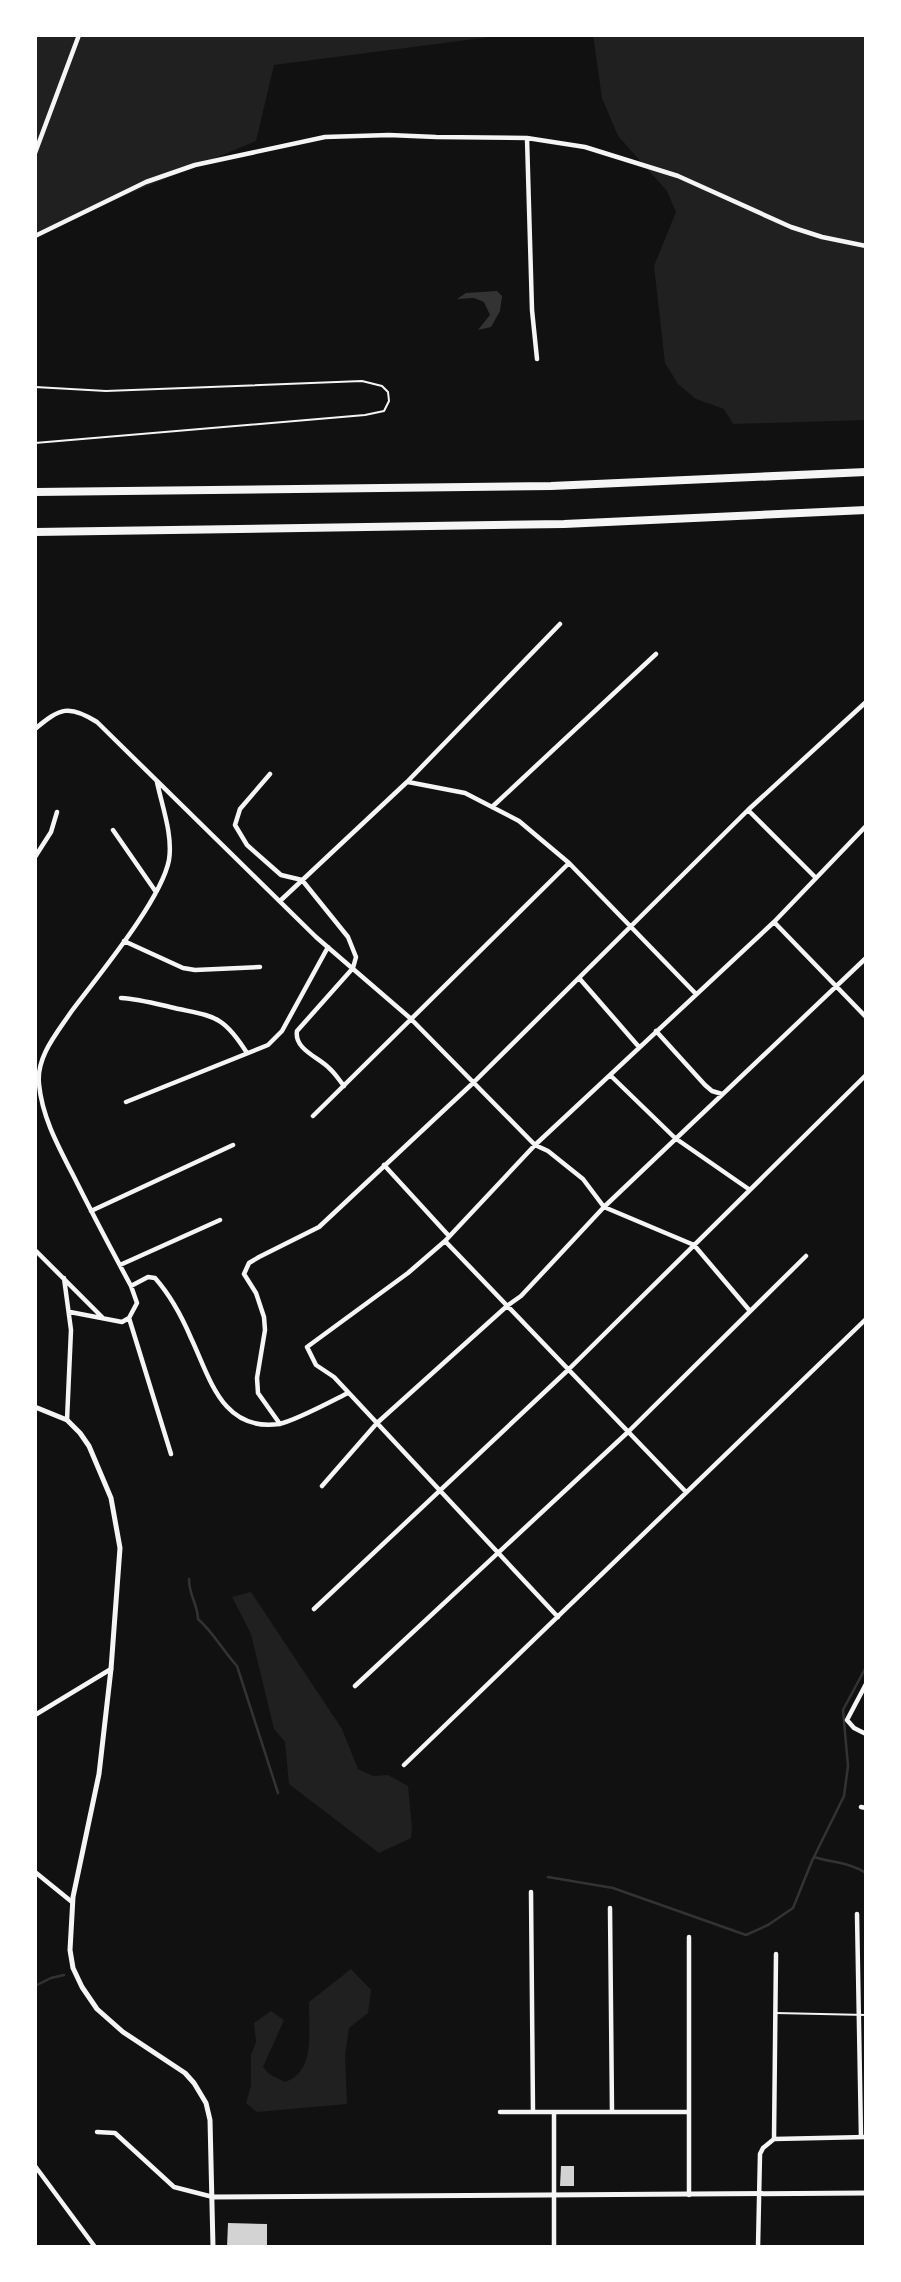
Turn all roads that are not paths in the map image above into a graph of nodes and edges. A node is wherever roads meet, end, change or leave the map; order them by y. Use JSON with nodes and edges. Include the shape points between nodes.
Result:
{"nodes":[{"id":1,"x":79,"y":35,"type":"edge"},
{"id":2,"x":527,"y":138,"type":"junction"},
{"id":3,"x":35,"y":153,"type":"edge"},
{"id":4,"x":35,"y":236,"type":"edge"},
{"id":5,"x":866,"y":246,"type":"edge"},
{"id":6,"x":537,"y":359,"type":"dead end"},
{"id":7,"x":866,"y":472,"type":"edge"},
{"id":8,"x":35,"y":492,"type":"edge"},
{"id":9,"x":866,"y":510,"type":"edge"},
{"id":10,"x":35,"y":532,"type":"edge"},
{"id":11,"x":560,"y":624,"type":"dead end"},
{"id":12,"x":656,"y":654,"type":"dead end"},
{"id":13,"x":866,"y":702,"type":"edge"},
{"id":14,"x":35,"y":729,"type":"edge"},
{"id":15,"x":271,"y":774,"type":"dead end"},
{"id":16,"x":156,"y":781,"type":"junction"},
{"id":17,"x":407,"y":782,"type":"junction"},
{"id":18,"x":492,"y":807,"type":"junction"},
{"id":19,"x":748,"y":810,"type":"junction"},
{"id":20,"x":57,"y":812,"type":"dead end"},
{"id":21,"x":866,"y":826,"type":"edge"},
{"id":22,"x":113,"y":830,"type":"dead end"},
{"id":23,"x":35,"y":857,"type":"edge"},
{"id":24,"x":569,"y":863,"type":"junction"},
{"id":25,"x":816,"y":878,"type":"junction"},
{"id":26,"x":302,"y":880,"type":"junction"},
{"id":27,"x":156,"y":892,"type":"junction"},
{"id":28,"x":280,"y":901,"type":"junction"},
{"id":29,"x":774,"y":922,"type":"junction"},
{"id":30,"x":631,"y":928,"type":"junction"},
{"id":31,"x":124,"y":941,"type":"junction"},
{"id":32,"x":328,"y":947,"type":"junction"},
{"id":33,"x":866,"y":958,"type":"edge"},
{"id":34,"x":260,"y":967,"type":"dead end"},
{"id":35,"x":354,"y":968,"type":"junction"},
{"id":36,"x":579,"y":978,"type":"junction"},
{"id":37,"x":836,"y":986,"type":"junction"},
{"id":38,"x":696,"y":994,"type":"junction"},
{"id":39,"x":121,"y":998,"type":"dead end"},
{"id":40,"x":866,"y":1017,"type":"edge"},
{"id":41,"x":410,"y":1018,"type":"junction"},
{"id":42,"x":656,"y":1031,"type":"junction"},
{"id":43,"x":639,"y":1047,"type":"junction"},
{"id":44,"x":247,"y":1053,"type":"junction"},
{"id":45,"x":610,"y":1075,"type":"junction"},
{"id":46,"x":866,"y":1075,"type":"edge"},
{"id":47,"x":473,"y":1083,"type":"junction"},
{"id":48,"x":344,"y":1086,"type":"junction"},
{"id":49,"x":722,"y":1094,"type":"junction"},
{"id":50,"x":126,"y":1102,"type":"dead end"},
{"id":51,"x":313,"y":1116,"type":"dead end"},
{"id":52,"x":675,"y":1138,"type":"junction"},
{"id":53,"x":233,"y":1145,"type":"dead end"},
{"id":54,"x":536,"y":1145,"type":"junction"},
{"id":55,"x":384,"y":1166,"type":"junction"},
{"id":56,"x":750,"y":1190,"type":"junction"},
{"id":57,"x":604,"y":1207,"type":"junction"},
{"id":58,"x":91,"y":1211,"type":"junction"},
{"id":59,"x":220,"y":1220,"type":"dead end"},
{"id":60,"x":449,"y":1236,"type":"junction"},
{"id":61,"x":445,"y":1241,"type":"junction"},
{"id":62,"x":694,"y":1245,"type":"junction"},
{"id":63,"x":35,"y":1250,"type":"edge"},
{"id":64,"x":806,"y":1256,"type":"dead end"},
{"id":65,"x":120,"y":1265,"type":"junction"},
{"id":66,"x":64,"y":1278,"type":"junction"},
{"id":67,"x":131,"y":1286,"type":"junction"},
{"id":68,"x":507,"y":1306,"type":"junction"},
{"id":69,"x":750,"y":1311,"type":"junction"},
{"id":70,"x":70,"y":1312,"type":"junction"},
{"id":71,"x":103,"y":1318,"type":"junction"},
{"id":72,"x":129,"y":1318,"type":"junction"},
{"id":73,"x":865,"y":1320,"type":"edge"},
{"id":74,"x":568,"y":1370,"type":"junction"},
{"id":75,"x":348,"y":1394,"type":"junction"},
{"id":76,"x":35,"y":1408,"type":"edge"},
{"id":77,"x":67,"y":1420,"type":"junction"},
{"id":78,"x":377,"y":1423,"type":"junction"},
{"id":79,"x":280,"y":1424,"type":"junction"},
{"id":80,"x":628,"y":1432,"type":"junction"},
{"id":81,"x":171,"y":1454,"type":"dead end"},
{"id":82,"x":322,"y":1486,"type":"dead end"},
{"id":83,"x":440,"y":1492,"type":"junction"},
{"id":84,"x":686,"y":1492,"type":"junction"},
{"id":85,"x":498,"y":1554,"type":"junction"},
{"id":86,"x":314,"y":1609,"type":"dead end"},
{"id":87,"x":558,"y":1617,"type":"junction"},
{"id":88,"x":111,"y":1670,"type":"junction"},
{"id":89,"x":866,"y":1684,"type":"edge"},
{"id":90,"x":355,"y":1686,"type":"dead end"},
{"id":91,"x":35,"y":1716,"type":"edge"},
{"id":92,"x":866,"y":1734,"type":"edge"},
{"id":93,"x":404,"y":1765,"type":"dead end"},
{"id":94,"x":35,"y":1872,"type":"edge"},
{"id":95,"x":531,"y":1892,"type":"dead end"},
{"id":96,"x":73,"y":1903,"type":"junction"},
{"id":97,"x":610,"y":1908,"type":"dead end"},
{"id":98,"x":858,"y":1914,"type":"dead end"},
{"id":99,"x":689,"y":1937,"type":"dead end"},
{"id":100,"x":776,"y":1954,"type":"dead end"},
{"id":101,"x":775,"y":2013,"type":"junction"},
{"id":102,"x":859,"y":2015,"type":"junction"},
{"id":103,"x":866,"y":2015,"type":"edge"},
{"id":104,"x":500,"y":2112,"type":"dead end"},
{"id":105,"x":533,"y":2112,"type":"junction"},
{"id":106,"x":554,"y":2112,"type":"junction"},
{"id":107,"x":612,"y":2112,"type":"junction"},
{"id":108,"x":688,"y":2112,"type":"junction"},
{"id":109,"x":97,"y":2132,"type":"dead end"},
{"id":110,"x":864,"y":2137,"type":"edge"},
{"id":111,"x":774,"y":2139,"type":"junction"},
{"id":112,"x":35,"y":2166,"type":"edge"},
{"id":113,"x":866,"y":2193,"type":"edge"},
{"id":114,"x":760,"y":2194,"type":"junction"},
{"id":115,"x":688,"y":2195,"type":"junction"},
{"id":116,"x":554,"y":2196,"type":"junction"},
{"id":117,"x":213,"y":2197,"type":"junction"},
{"id":118,"x":95,"y":2247,"type":"edge"},
{"id":119,"x":213,"y":2247,"type":"edge"},
{"id":120,"x":554,"y":2247,"type":"edge"},
{"id":121,"x":758,"y":2247,"type":"edge"}],
"edges":[{"from":1,"to":3,"type":"street"},
{"from":2,"to":4,"type":"street","via":[[356,134],[281,145],[158,178]]},
{"from":2,"to":5,"type":"street","via":[[609,153],[678,176],[791,227]]},
{"from":2,"to":6,"type":"street"},
{"from":7,"to":8,"type":"highway","via":[[551,486]]},
{"from":9,"to":10,"type":"highway","via":[[564,524]]},
{"from":11,"to":17,"type":"street"},
{"from":12,"to":18,"type":"street"},
{"from":13,"to":19,"type":"street"},
{"from":14,"to":16,"type":"street","via":[[58,712],[81,712],[113,736]]},
{"from":15,"to":26,"type":"street","via":[[240,809],[235,825],[247,845],[281,875]]},
{"from":16,"to":27,"type":"street","via":[[170,842],[169,862]]},
{"from":16,"to":28,"type":"street"},
{"from":17,"to":18,"type":"street","via":[[465,793]]},
{"from":17,"to":26,"type":"street"},
{"from":18,"to":24,"type":"street","via":[[519,821]]},
{"from":19,"to":25,"type":"street"},
{"from":19,"to":30,"type":"street"},
{"from":20,"to":23,"type":"street"},
{"from":21,"to":25,"type":"street"},
{"from":22,"to":27,"type":"street"},
{"from":24,"to":30,"type":"street"},
{"from":24,"to":41,"type":"street"},
{"from":25,"to":29,"type":"street"},
{"from":26,"to":28,"type":"street"},
{"from":26,"to":35,"type":"street","via":[[348,937],[356,957]]},
{"from":27,"to":31,"type":"street"},
{"from":28,"to":32,"type":"street"},
{"from":29,"to":37,"type":"street"},
{"from":29,"to":38,"type":"street"},
{"from":30,"to":36,"type":"street"},
{"from":30,"to":38,"type":"street"},
{"from":31,"to":34,"type":"street","via":[[183,968]]},
{"from":31,"to":58,"type":"street","via":[[53,1038],[43,1056],[38,1081],[54,1139]]},
{"from":32,"to":35,"type":"street"},
{"from":32,"to":44,"type":"street","via":[[282,1031],[268,1045]]},
{"from":33,"to":37,"type":"street"},
{"from":35,"to":41,"type":"street"},
{"from":35,"to":48,"type":"street","via":[[297,1031],[296,1038]]},
{"from":36,"to":43,"type":"street"},
{"from":36,"to":47,"type":"street"},
{"from":37,"to":40,"type":"street"},
{"from":37,"to":49,"type":"street"},
{"from":38,"to":42,"type":"street"},
{"from":39,"to":44,"type":"street","via":[[208,1014],[229,1027]]},
{"from":41,"to":47,"type":"street"},
{"from":41,"to":48,"type":"street"},
{"from":42,"to":43,"type":"street"},
{"from":42,"to":49,"type":"street","via":[[705,1085]]},
{"from":43,"to":45,"type":"street"},
{"from":44,"to":50,"type":"street"},
{"from":45,"to":52,"type":"street"},
{"from":45,"to":54,"type":"street"},
{"from":46,"to":56,"type":"street"},
{"from":47,"to":54,"type":"street"},
{"from":47,"to":55,"type":"street"},
{"from":48,"to":51,"type":"street"},
{"from":49,"to":52,"type":"street"},
{"from":52,"to":56,"type":"street"},
{"from":52,"to":57,"type":"street"},
{"from":53,"to":58,"type":"street"},
{"from":54,"to":57,"type":"street","via":[[583,1179]]},
{"from":54,"to":60,"type":"street"},
{"from":55,"to":60,"type":"street"},
{"from":55,"to":79,"type":"street","via":[[319,1227],[245,1268],[260,1303],[265,1330],[256,1385]]},
{"from":56,"to":62,"type":"street"},
{"from":57,"to":62,"type":"street"},
{"from":57,"to":68,"type":"street"},
{"from":58,"to":65,"type":"street"},
{"from":59,"to":65,"type":"street"},
{"from":60,"to":61,"type":"street"},
{"from":61,"to":68,"type":"street"},
{"from":61,"to":75,"type":"street","via":[[307,1347],[316,1365]]},
{"from":62,"to":69,"type":"street"},
{"from":62,"to":74,"type":"street"},
{"from":63,"to":66,"type":"street"},
{"from":64,"to":69,"type":"street"},
{"from":65,"to":67,"type":"street"},
{"from":66,"to":70,"type":"street"},
{"from":66,"to":71,"type":"street"},
{"from":67,"to":72,"type":"street","via":[[137,1303]]},
{"from":67,"to":79,"type":"street","via":[[148,1277],[160,1283],[216,1392],[233,1413],[254,1423]]},
{"from":68,"to":74,"type":"street"},
{"from":68,"to":78,"type":"street"},
{"from":69,"to":80,"type":"street"},
{"from":70,"to":71,"type":"street"},
{"from":70,"to":77,"type":"street"},
{"from":71,"to":72,"type":"street","via":[[115,1322]]},
{"from":72,"to":81,"type":"street"},
{"from":73,"to":84,"type":"street"},
{"from":74,"to":80,"type":"street"},
{"from":74,"to":83,"type":"street"},
{"from":75,"to":78,"type":"street"},
{"from":75,"to":79,"type":"street"},
{"from":76,"to":77,"type":"street"},
{"from":77,"to":88,"type":"street","via":[[89,1446],[117,1524],[119,1574]]},
{"from":78,"to":82,"type":"street"},
{"from":78,"to":83,"type":"street"},
{"from":80,"to":84,"type":"street"},
{"from":80,"to":85,"type":"street"},
{"from":83,"to":85,"type":"street"},
{"from":83,"to":86,"type":"street"},
{"from":84,"to":87,"type":"street"},
{"from":85,"to":87,"type":"street"},
{"from":85,"to":90,"type":"street"},
{"from":87,"to":93,"type":"street"},
{"from":88,"to":91,"type":"street"},
{"from":88,"to":96,"type":"street","via":[[99,1774]]},
{"from":89,"to":92,"type":"street","via":[[847,1720]]},
{"from":94,"to":96,"type":"street"},
{"from":95,"to":105,"type":"street"},
{"from":96,"to":117,"type":"street","via":[[70,1950],[82,1987],[97,2009],[123,2032],[185,2073],[206,2103]]},
{"from":97,"to":107,"type":"street"},
{"from":98,"to":102,"type":"street"},
{"from":99,"to":108,"type":"street"},
{"from":100,"to":101,"type":"street"},
{"from":101,"to":102,"type":"lane"},
{"from":101,"to":111,"type":"street"},
{"from":102,"to":103,"type":"lane"},
{"from":102,"to":110,"type":"street"},
{"from":104,"to":105,"type":"street"},
{"from":105,"to":106,"type":"street"},
{"from":106,"to":107,"type":"street"},
{"from":106,"to":116,"type":"street"},
{"from":107,"to":108,"type":"street"},
{"from":108,"to":115,"type":"street"},
{"from":109,"to":117,"type":"street","via":[[116,2133],[174,2187]]},
{"from":110,"to":111,"type":"street"},
{"from":111,"to":114,"type":"street","via":[[761,2151]]},
{"from":112,"to":118,"type":"street"},
{"from":113,"to":114,"type":"street"},
{"from":114,"to":115,"type":"street"},
{"from":114,"to":121,"type":"street"},
{"from":115,"to":116,"type":"street"},
{"from":116,"to":117,"type":"street"},
{"from":116,"to":120,"type":"street"},
{"from":117,"to":119,"type":"street"}]}
